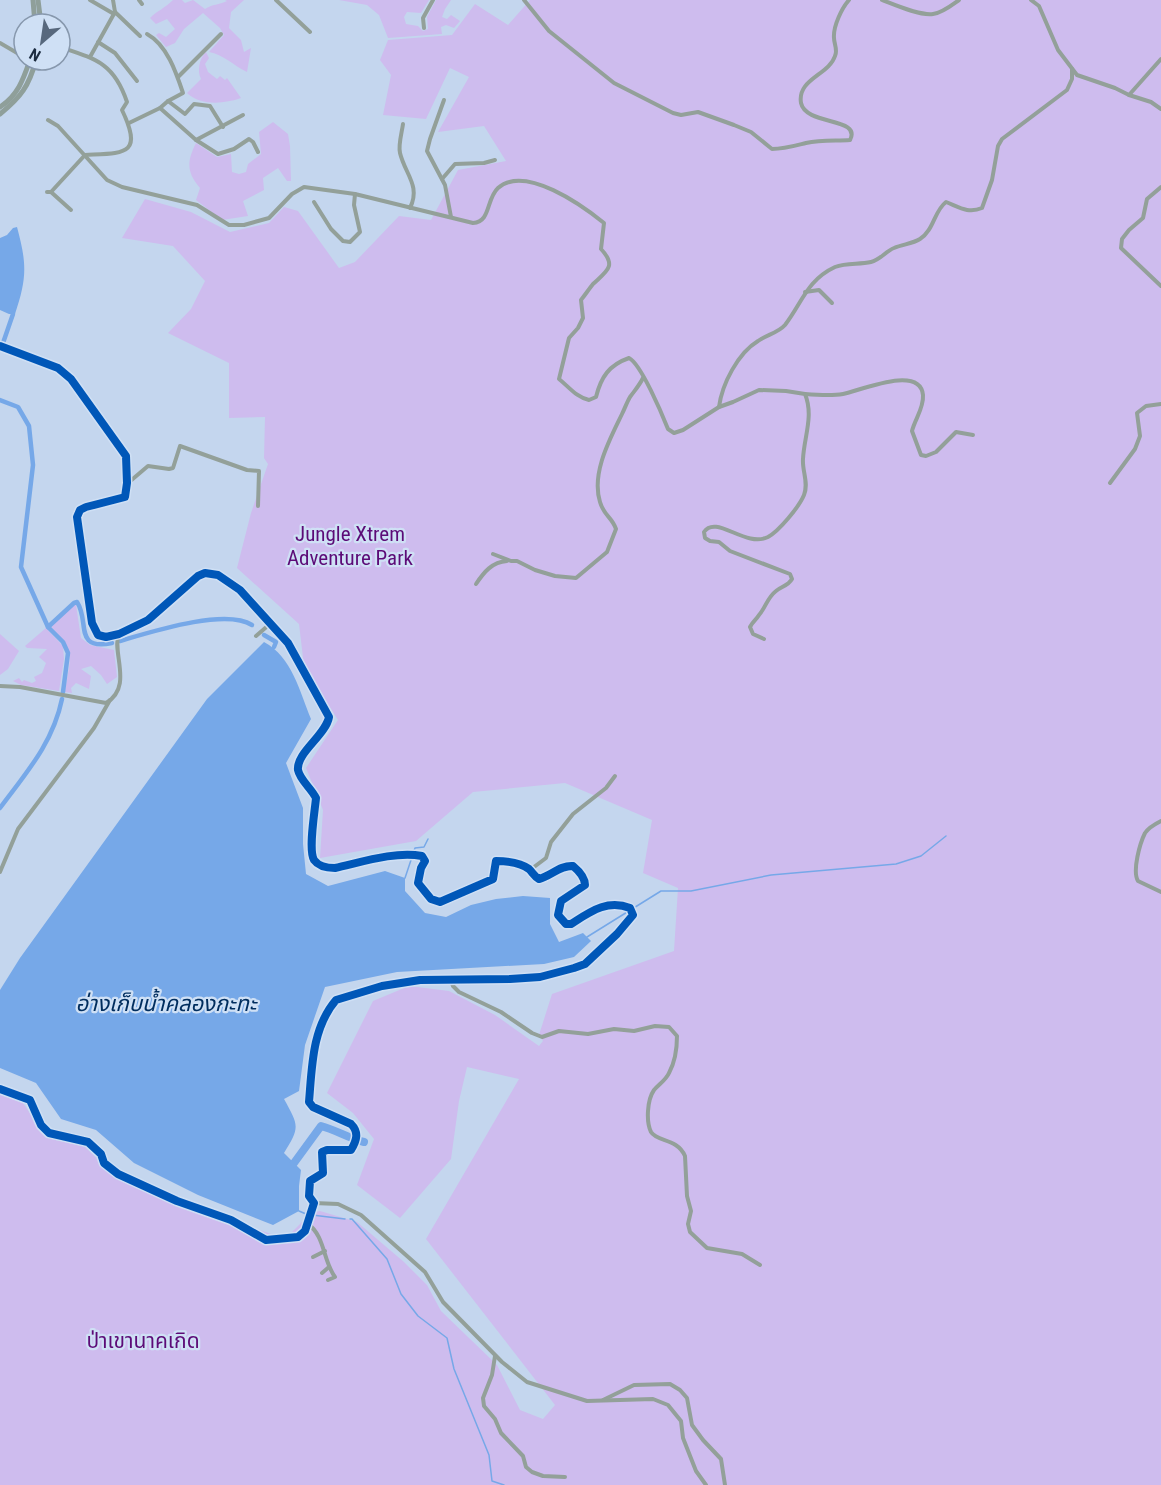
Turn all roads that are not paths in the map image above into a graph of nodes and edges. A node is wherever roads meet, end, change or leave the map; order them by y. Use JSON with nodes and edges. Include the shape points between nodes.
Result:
{"nodes":[{"id":1,"x":90,"y":0,"type":"edge"},
{"id":2,"x":113,"y":0,"type":"edge"},
{"id":3,"x":276,"y":0,"type":"edge"},
{"id":4,"x":433,"y":0,"type":"edge"},
{"id":5,"x":524,"y":0,"type":"edge"},
{"id":6,"x":849,"y":0,"type":"edge"},
{"id":7,"x":882,"y":0,"type":"edge"},
{"id":8,"x":958,"y":0,"type":"edge"},
{"id":9,"x":1031,"y":0,"type":"edge"},
{"id":10,"x":114,"y":13,"type":"junction"},
{"id":11,"x":424,"y":27,"type":"dead end"},
{"id":12,"x":310,"y":32,"type":"dead end"},
{"id":13,"x":147,"y":34,"type":"dead end"},
{"id":14,"x":220,"y":34,"type":"dead end"},
{"id":15,"x":140,"y":36,"type":"dead end"},
{"id":16,"x":98,"y":42,"type":"junction"},
{"id":17,"x":72,"y":51,"type":"edge"},
{"id":18,"x":90,"y":57,"type":"junction"},
{"id":19,"x":1161,"y":59,"type":"edge"},
{"id":20,"x":1072,"y":69,"type":"junction"},
{"id":21,"x":27,"y":72,"type":"edge"},
{"id":22,"x":29,"y":72,"type":"edge"},
{"id":23,"x":178,"y":77,"type":"junction"},
{"id":24,"x":137,"y":81,"type":"dead end"},
{"id":25,"x":1129,"y":95,"type":"junction"},
{"id":26,"x":444,"y":100,"type":"dead end"},
{"id":27,"x":168,"y":101,"type":"junction"},
{"id":28,"x":0,"y":107,"type":"edge"},
{"id":29,"x":160,"y":108,"type":"junction"},
{"id":30,"x":1161,"y":109,"type":"edge"},
{"id":31,"x":0,"y":114,"type":"edge"},
{"id":32,"x":243,"y":115,"type":"dead end"},
{"id":33,"x":48,"y":120,"type":"dead end"},
{"id":34,"x":129,"y":123,"type":"junction"},
{"id":35,"x":403,"y":124,"type":"dead end"},
{"id":36,"x":223,"y":127,"type":"junction"},
{"id":37,"x":196,"y":140,"type":"junction"},
{"id":38,"x":258,"y":152,"type":"dead end"},
{"id":39,"x":85,"y":155,"type":"junction"},
{"id":40,"x":495,"y":160,"type":"dead end"},
{"id":41,"x":442,"y":179,"type":"junction"},
{"id":42,"x":1161,"y":187,"type":"edge"},
{"id":43,"x":355,"y":194,"type":"junction"},
{"id":44,"x":314,"y":202,"type":"dead end"},
{"id":45,"x":410,"y":208,"type":"junction"},
{"id":46,"x":71,"y":210,"type":"dead end"},
{"id":47,"x":451,"y":217,"type":"junction"},
{"id":48,"x":1161,"y":286,"type":"edge"},
{"id":49,"x":804,"y":292,"type":"junction"},
{"id":50,"x":832,"y":303,"type":"dead end"},
{"id":51,"x":0,"y":346,"type":"edge"},
{"id":52,"x":643,"y":378,"type":"junction"},
{"id":53,"x":805,"y":394,"type":"junction"},
{"id":54,"x":1161,"y":404,"type":"edge"},
{"id":55,"x":719,"y":406,"type":"junction"},
{"id":56,"x":973,"y":435,"type":"dead end"},
{"id":57,"x":127,"y":483,"type":"junction"},
{"id":58,"x":1110,"y":483,"type":"dead end"},
{"id":59,"x":258,"y":506,"type":"dead end"},
{"id":60,"x":493,"y":554,"type":"dead end"},
{"id":61,"x":511,"y":561,"type":"junction"},
{"id":62,"x":476,"y":584,"type":"dead end"},
{"id":63,"x":271,"y":623,"type":"junction"},
{"id":64,"x":119,"y":634,"type":"junction"},
{"id":65,"x":256,"y":636,"type":"dead end"},
{"id":66,"x":764,"y":639,"type":"dead end"},
{"id":67,"x":0,"y":686,"type":"edge"},
{"id":68,"x":110,"y":700,"type":"junction"},
{"id":69,"x":615,"y":776,"type":"dead end"},
{"id":70,"x":1161,"y":821,"type":"edge"},
{"id":71,"x":530,"y":870,"type":"junction"},
{"id":72,"x":0,"y":872,"type":"edge"},
{"id":73,"x":1161,"y":892,"type":"edge"},
{"id":74,"x":451,"y":981,"type":"junction"},
{"id":75,"x":0,"y":1089,"type":"edge"},
{"id":76,"x":314,"y":1203,"type":"junction"},
{"id":77,"x":308,"y":1224,"type":"junction"},
{"id":78,"x":325,"y":1251,"type":"junction"},
{"id":79,"x":313,"y":1257,"type":"dead end"},
{"id":80,"x":760,"y":1265,"type":"dead end"},
{"id":81,"x":329,"y":1267,"type":"junction"},
{"id":82,"x":322,"y":1273,"type":"dead end"},
{"id":83,"x":328,"y":1280,"type":"dead end"},
{"id":84,"x":495,"y":1355,"type":"junction"},
{"id":85,"x":603,"y":1400,"type":"dead end"},
{"id":86,"x":565,"y":1477,"type":"dead end"},
{"id":87,"x":706,"y":1485,"type":"edge"},
{"id":88,"x":725,"y":1485,"type":"edge"}],
"edges":[{"from":1,"to":10,"type":"street"},
{"from":2,"to":10,"type":"street"},
{"from":3,"to":12,"type":"street"},
{"from":4,"to":11,"type":"street","via":[[423,18]]},
{"from":5,"to":6,"type":"street","via":[[549,31],[614,83],[673,113],[698,112],[751,132],[772,149],[850,140],[853,135],[847,126],[816,118],[801,103],[804,88],[836,56],[834,32]]},
{"from":7,"to":8,"type":"street","via":[[933,14]]},
{"from":9,"to":20,"type":"street","via":[[1039,6],[1058,50]]},
{"from":10,"to":15,"type":"street"},
{"from":10,"to":16,"type":"street"},
{"from":13,"to":23,"type":"street","via":[[156,39]]},
{"from":14,"to":23,"type":"street"},
{"from":16,"to":18,"type":"street"},
{"from":16,"to":24,"type":"street","via":[[115,53]]},
{"from":17,"to":18,"type":"street"},
{"from":18,"to":34,"type":"street","via":[[102,63],[118,81],[128,102],[122,110]]},
{"from":19,"to":25,"type":"street"},
{"from":20,"to":25,"type":"street","via":[[1077,75]]},
{"from":20,"to":49,"type":"street","via":[[1067,90],[1002,139],[982,208],[963,210],[946,202],[922,238],[895,247],[871,262],[832,268]]},
{"from":21,"to":28,"type":"main road","via":[[19,90]]},
{"from":22,"to":31,"type":"main road","via":[[26,88]]},
{"from":23,"to":27,"type":"street","via":[[183,93]]},
{"from":25,"to":30,"type":"street"},
{"from":26,"to":41,"type":"street","via":[[428,151]]},
{"from":27,"to":29,"type":"street"},
{"from":27,"to":36,"type":"street","via":[[185,114],[194,104],[210,106]]},
{"from":29,"to":34,"type":"street"},
{"from":29,"to":37,"type":"street"},
{"from":32,"to":36,"type":"street"},
{"from":33,"to":39,"type":"street"},
{"from":34,"to":39,"type":"street","via":[[132,141],[122,153]]},
{"from":35,"to":45,"type":"street","via":[[399,151],[413,185],[415,199]]},
{"from":36,"to":37,"type":"street"},
{"from":37,"to":38,"type":"street","via":[[218,154],[251,140]]},
{"from":39,"to":43,"type":"street","via":[[107,180],[197,205],[229,225],[269,218],[292,194],[304,188]]},
{"from":39,"to":46,"type":"street","via":[[49,192]]},
{"from":40,"to":41,"type":"street","via":[[455,164]]},
{"from":41,"to":47,"type":"street"},
{"from":42,"to":48,"type":"street","via":[[1147,199],[1143,218],[1122,239],[1121,248]]},
{"from":43,"to":44,"type":"street","via":[[360,232],[350,242],[343,241],[331,229]]},
{"from":43,"to":45,"type":"street"},
{"from":45,"to":47,"type":"street"},
{"from":47,"to":52,"type":"street","via":[[480,223],[499,187],[528,182],[550,188],[604,223],[601,249],[609,258],[609,266],[581,300],[583,318],[569,338],[559,378],[581,398],[589,400],[596,397],[604,374],[618,361],[633,360]]},
{"from":49,"to":50,"type":"street","via":[[819,290]]},
{"from":49,"to":55,"type":"street","via":[[784,326],[751,345],[742,355],[726,381]]},
{"from":51,"to":57,"type":"street","via":[[58,369],[72,379],[126,456]]},
{"from":52,"to":55,"type":"street","via":[[668,429],[674,433]]},
{"from":52,"to":61,"type":"street","via":[[610,437],[599,475],[599,501],[616,529],[606,552],[576,578],[555,576]]},
{"from":53,"to":55,"type":"street","via":[[759,390]]},
{"from":53,"to":56,"type":"street","via":[[832,395],[893,381],[912,382],[922,389],[923,395],[912,431],[921,455],[936,452],[956,432]]},
{"from":53,"to":66,"type":"street","via":[[808,431],[802,460],[806,483],[805,494],[797,506],[772,534],[760,540],[713,525],[704,532],[705,538],[730,551],[790,574],[789,584],[768,598],[750,627],[753,634]]},
{"from":54,"to":58,"type":"street","via":[[1146,406],[1137,413],[1140,436],[1135,449]]},
{"from":57,"to":59,"type":"street","via":[[148,466],[173,468],[180,446],[259,471]]},
{"from":57,"to":64,"type":"street","via":[[125,497],[86,507],[77,517],[92,623],[98,634]]},
{"from":60,"to":61,"type":"street"},
{"from":61,"to":62,"type":"street","via":[[492,565]]},
{"from":63,"to":64,"type":"street","via":[[226,580],[205,573],[148,620]]},
{"from":63,"to":65,"type":"street"},
{"from":63,"to":71,"type":"street","via":[[288,643],[329,717],[298,768],[316,798],[314,859],[326,868],[412,854],[422,856],[425,861],[418,883],[431,899],[440,902],[494,879],[496,861]]},
{"from":64,"to":68,"type":"street","via":[[121,677]]},
{"from":67,"to":68,"type":"street","via":[[101,703]]},
{"from":68,"to":72,"type":"street","via":[[94,728],[18,829]]},
{"from":69,"to":71,"type":"street","via":[[573,814],[551,842],[546,858]]},
{"from":70,"to":73,"type":"street","via":[[1144,834],[1135,878]]},
{"from":71,"to":74,"type":"street","via":[[539,879],[573,866],[585,880],[585,885],[561,901],[557,911],[566,924],[594,909],[618,904],[630,908],[633,915],[585,964],[574,968],[529,978]]},
{"from":74,"to":76,"type":"street","via":[[420,980],[382,986],[336,1000],[331,1006],[315,1045],[309,1101],[313,1107],[351,1125],[357,1136],[351,1150],[322,1152],[323,1173],[310,1181],[309,1196]]},
{"from":74,"to":80,"type":"street","via":[[459,992],[543,1037],[559,1031],[588,1034],[669,1027],[677,1036],[675,1059],[669,1074],[651,1096],[650,1129],[685,1156],[690,1232],[706,1248],[742,1254]]},
{"from":75,"to":77,"type":"street","via":[[30,1100],[41,1125],[50,1133],[88,1142],[118,1174],[177,1201],[231,1220],[266,1240],[298,1237]]},
{"from":76,"to":77,"type":"street"},
{"from":76,"to":84,"type":"street","via":[[338,1204],[361,1215],[425,1272],[443,1302]]},
{"from":77,"to":78,"type":"street"},
{"from":78,"to":79,"type":"street"},
{"from":78,"to":81,"type":"street"},
{"from":81,"to":82,"type":"street"},
{"from":81,"to":83,"type":"street","via":[[335,1277]]},
{"from":84,"to":86,"type":"street","via":[[484,1406],[531,1472]]},
{"from":84,"to":87,"type":"street","via":[[527,1382],[575,1398],[602,1402],[653,1399],[668,1405],[681,1421],[683,1438]]},
{"from":85,"to":88,"type":"street","via":[[634,1385],[670,1384],[680,1390],[687,1398],[692,1425],[721,1458]]}]}
